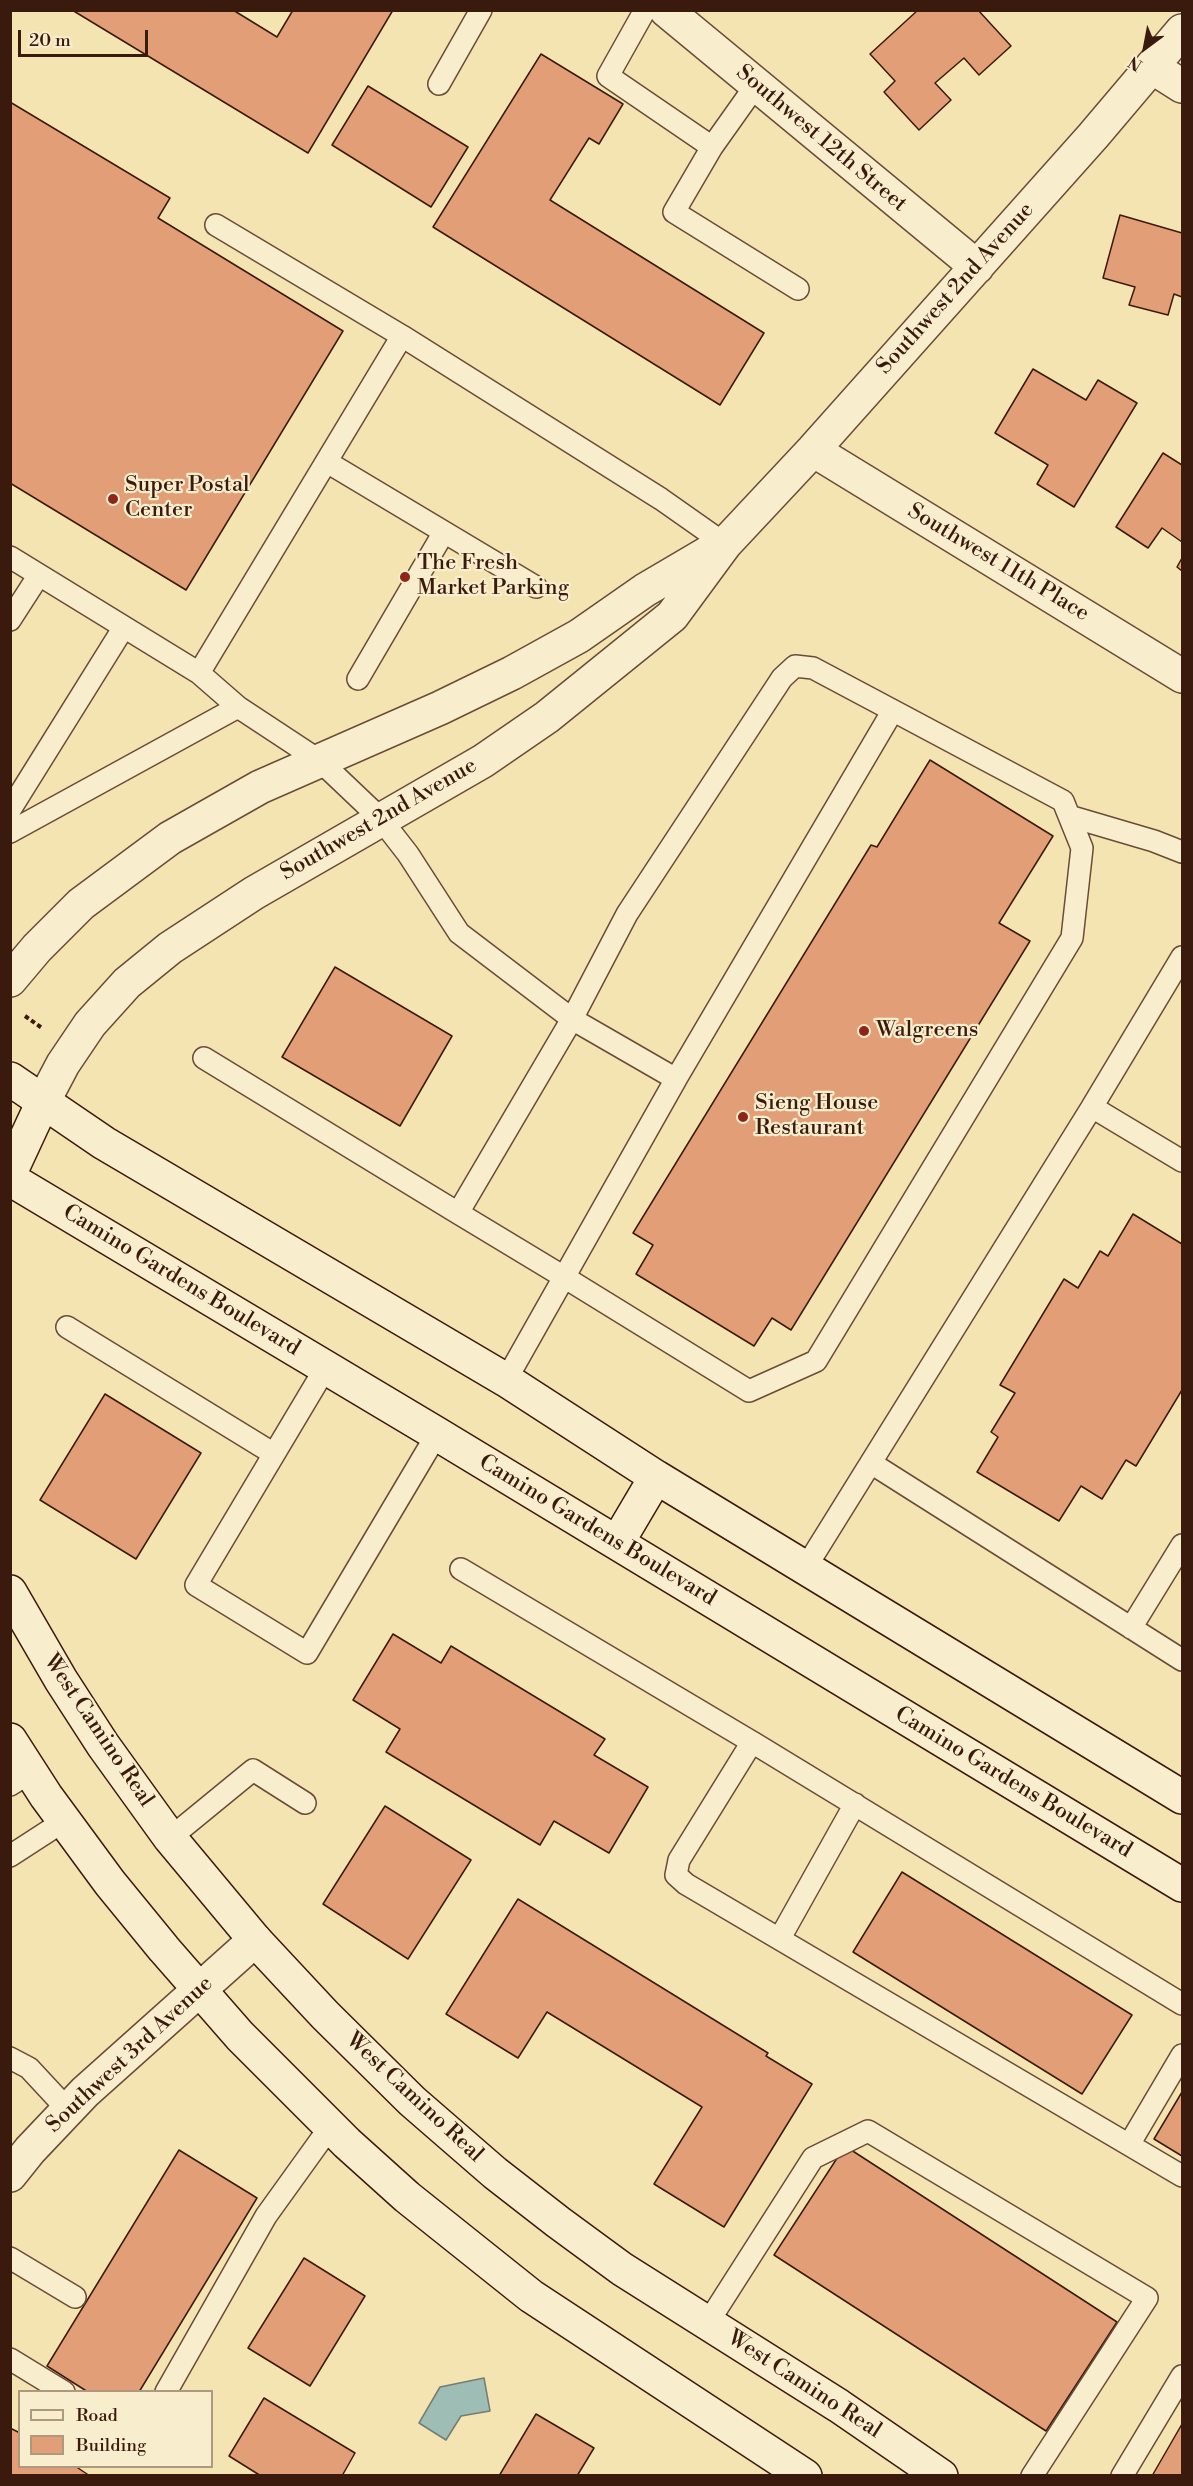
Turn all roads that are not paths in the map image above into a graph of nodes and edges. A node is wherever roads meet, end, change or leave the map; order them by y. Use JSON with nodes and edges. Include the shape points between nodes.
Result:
{"nodes":[{"id":1,"x":481,"y":10,"type":"edge"},
{"id":2,"x":645,"y":10,"type":"edge"},
{"id":3,"x":666,"y":10,"type":"edge"},
{"id":4,"x":1182,"y":31,"type":"edge"},
{"id":5,"x":1152,"y":67,"type":"junction"},
{"id":6,"x":439,"y":84,"type":"dead end"},
{"id":7,"x":756,"y":85,"type":"junction"},
{"id":8,"x":1182,"y":86,"type":"edge"},
{"id":9,"x":712,"y":147,"type":"junction"},
{"id":10,"x":216,"y":225,"type":"dead end"},
{"id":11,"x":976,"y":267,"type":"junction"},
{"id":12,"x":798,"y":289,"type":"dead end"},
{"id":13,"x":402,"y":336,"type":"junction"},
{"id":14,"x":813,"y":450,"type":"junction"},
{"id":15,"x":327,"y":462,"type":"junction"},
{"id":16,"x":444,"y":532,"type":"junction"},
{"id":17,"x":725,"y":544,"type":"junction"},
{"id":18,"x":10,"y":557,"type":"edge"},
{"id":19,"x":39,"y":575,"type":"junction"},
{"id":20,"x":537,"y":587,"type":"dead end"},
{"id":21,"x":10,"y":620,"type":"edge"},
{"id":22,"x":124,"y":627,"type":"junction"},
{"id":23,"x":199,"y":673,"type":"junction"},
{"id":24,"x":1182,"y":676,"type":"edge"},
{"id":25,"x":358,"y":679,"type":"dead end"},
{"id":26,"x":238,"y":706,"type":"junction"},
{"id":27,"x":892,"y":712,"type":"junction"},
{"id":28,"x":320,"y":761,"type":"junction"},
{"id":29,"x":10,"y":810,"type":"edge"},
{"id":30,"x":1069,"y":816,"type":"junction"},
{"id":31,"x":380,"y":818,"type":"junction"},
{"id":32,"x":10,"y":832,"type":"edge"},
{"id":33,"x":1182,"y":852,"type":"edge"},
{"id":34,"x":1182,"y":957,"type":"edge"},
{"id":35,"x":10,"y":980,"type":"edge"},
{"id":36,"x":572,"y":1019,"type":"junction"},
{"id":37,"x":204,"y":1058,"type":"dead end"},
{"id":38,"x":10,"y":1079,"type":"edge"},
{"id":39,"x":676,"y":1079,"type":"junction"},
{"id":40,"x":43,"y":1102,"type":"junction"},
{"id":41,"x":1092,"y":1107,"type":"junction"},
{"id":42,"x":1182,"y":1161,"type":"edge"},
{"id":43,"x":10,"y":1173,"type":"edge"},
{"id":44,"x":10,"y":1179,"type":"edge"},
{"id":45,"x":458,"y":1213,"type":"junction"},
{"id":46,"x":564,"y":1277,"type":"junction"},
{"id":47,"x":67,"y":1327,"type":"dead end"},
{"id":48,"x":326,"y":1367,"type":"junction"},
{"id":49,"x":506,"y":1380,"type":"junction"},
{"id":50,"x":437,"y":1434,"type":"junction"},
{"id":51,"x":274,"y":1454,"type":"junction"},
{"id":52,"x":871,"y":1463,"type":"junction"},
{"id":53,"x":656,"y":1477,"type":"junction"},
{"id":54,"x":617,"y":1543,"type":"junction"},
{"id":55,"x":1182,"y":1545,"type":"edge"},
{"id":56,"x":806,"y":1567,"type":"junction"},
{"id":57,"x":461,"y":1569,"type":"dead end"},
{"id":58,"x":10,"y":1592,"type":"edge"},
{"id":59,"x":1131,"y":1628,"type":"junction"},
{"id":60,"x":1182,"y":1660,"type":"edge"},
{"id":61,"x":10,"y":1740,"type":"edge"},
{"id":62,"x":752,"y":1742,"type":"junction"},
{"id":63,"x":21,"y":1779,"type":"edge"},
{"id":64,"x":1182,"y":1795,"type":"edge"},
{"id":65,"x":306,"y":1803,"type":"dead end"},
{"id":66,"x":855,"y":1804,"type":"junction"},
{"id":67,"x":64,"y":1821,"type":"junction"},
{"id":68,"x":170,"y":1838,"type":"junction"},
{"id":69,"x":10,"y":1856,"type":"edge"},
{"id":70,"x":1182,"y":1885,"type":"edge"},
{"id":71,"x":780,"y":1938,"type":"junction"},
{"id":72,"x":255,"y":1940,"type":"junction"},
{"id":73,"x":198,"y":1989,"type":"junction"},
{"id":74,"x":1182,"y":2004,"type":"edge"},
{"id":75,"x":1182,"y":2055,"type":"edge"},
{"id":76,"x":10,"y":2058,"type":"edge"},
{"id":77,"x":68,"y":2110,"type":"junction"},
{"id":78,"x":330,"y":2127,"type":"junction"},
{"id":79,"x":1130,"y":2143,"type":"junction"},
{"id":80,"x":10,"y":2175,"type":"edge"},
{"id":81,"x":1182,"y":2176,"type":"edge"},
{"id":82,"x":10,"y":2258,"type":"edge"},
{"id":83,"x":75,"y":2297,"type":"dead end"},
{"id":84,"x":707,"y":2324,"type":"junction"},
{"id":85,"x":10,"y":2359,"type":"edge"},
{"id":86,"x":1182,"y":2376,"type":"edge"},
{"id":87,"x":62,"y":2390,"type":"edge"},
{"id":88,"x":167,"y":2390,"type":"edge"},
{"id":89,"x":805,"y":2475,"type":"edge"},
{"id":90,"x":941,"y":2475,"type":"edge"},
{"id":91,"x":1032,"y":2475,"type":"edge"},
{"id":92,"x":1122,"y":2475,"type":"edge"}],
"edges":[{"from":1,"to":6,"type":"lane"},
{"from":2,"to":9,"type":"lane","via":[[608,76]]},
{"from":3,"to":7,"type":"street","name":"Southwest 12th Street"},
{"from":4,"to":5,"type":"street","name":"Southwest 2nd Avenue"},
{"from":5,"to":8,"type":"street"},
{"from":5,"to":11,"type":"street","name":"Southwest 2nd Avenue"},
{"from":7,"to":9,"type":"lane"},
{"from":7,"to":11,"type":"street","name":"Southwest 12th Street"},
{"from":9,"to":12,"type":"lane","via":[[674,212]]},
{"from":10,"to":13,"type":"lane"},
{"from":11,"to":14,"type":"street","name":"Southwest 2nd Avenue"},
{"from":13,"to":15,"type":"lane"},
{"from":13,"to":17,"type":"lane","via":[[661,499]]},
{"from":14,"to":17,"type":"street","name":"Southwest 2nd Avenue"},
{"from":14,"to":24,"type":"street","name":"Southwest 11th Place"},
{"from":15,"to":16,"type":"lane"},
{"from":15,"to":23,"type":"lane"},
{"from":16,"to":20,"type":"lane"},
{"from":16,"to":25,"type":"lane"},
{"from":17,"to":28,"type":"street","name":"Southwest 2nd Avenue","via":[[645,590],[579,636],[512,673]]},
{"from":17,"to":31,"type":"street","name":"Southwest 2nd Avenue","via":[[672,616],[547,717],[483,760]]},
{"from":18,"to":19,"type":"lane"},
{"from":19,"to":21,"type":"lane"},
{"from":19,"to":22,"type":"lane"},
{"from":22,"to":23,"type":"lane"},
{"from":22,"to":29,"type":"lane"},
{"from":23,"to":26,"type":"lane"},
{"from":26,"to":28,"type":"lane"},
{"from":26,"to":32,"type":"lane"},
{"from":27,"to":30,"type":"lane","via":[[1063,801]]},
{"from":27,"to":36,"type":"lane","via":[[813,668],[795,666],[782,678],[627,914]]},
{"from":27,"to":39,"type":"lane"},
{"from":28,"to":31,"type":"lane"},
{"from":28,"to":35,"type":"street","name":"Southwest 2nd Avenue","via":[[260,787],[170,838],[81,904]]},
{"from":30,"to":33,"type":"lane"},
{"from":30,"to":46,"type":"lane","via":[[1082,848],[1072,938],[816,1361],[749,1391]]},
{"from":31,"to":36,"type":"lane","via":[[459,933]]},
{"from":31,"to":40,"type":"street","name":"Southwest 2nd Avenue","via":[[208,921],[127,982],[90,1024]]},
{"from":34,"to":41,"type":"lane"},
{"from":36,"to":39,"type":"lane"},
{"from":36,"to":45,"type":"lane"},
{"from":37,"to":45,"type":"lane"},
{"from":38,"to":40,"type":"street"},
{"from":39,"to":46,"type":"lane"},
{"from":40,"to":43,"type":"street"},
{"from":40,"to":49,"type":"street","via":[[114,1149]]},
{"from":41,"to":42,"type":"lane"},
{"from":41,"to":52,"type":"lane"},
{"from":44,"to":48,"type":"street","name":"Camino Gardens Boulevard"},
{"from":45,"to":46,"type":"lane"},
{"from":46,"to":49,"type":"lane"},
{"from":47,"to":51,"type":"lane"},
{"from":48,"to":50,"type":"street","name":"Camino Gardens Boulevard"},
{"from":48,"to":51,"type":"lane"},
{"from":49,"to":53,"type":"street"},
{"from":50,"to":51,"type":"lane","via":[[307,1653],[196,1585]]},
{"from":50,"to":54,"type":"street","name":"Camino Gardens Boulevard"},
{"from":52,"to":56,"type":"lane"},
{"from":52,"to":59,"type":"lane"},
{"from":53,"to":54,"type":"street"},
{"from":53,"to":56,"type":"street"},
{"from":54,"to":70,"type":"street","name":"Camino Gardens Boulevard"},
{"from":55,"to":59,"type":"lane"},
{"from":56,"to":64,"type":"street"},
{"from":57,"to":62,"type":"lane"},
{"from":58,"to":68,"type":"street","name":"West Camino Real","via":[[97,1736]]},
{"from":59,"to":60,"type":"lane"},
{"from":61,"to":63,"type":"street"},
{"from":62,"to":66,"type":"lane"},
{"from":62,"to":71,"type":"lane","via":[[679,1860],[675,1875]]},
{"from":63,"to":67,"type":"street"},
{"from":65,"to":68,"type":"lane","via":[[253,1770]]},
{"from":66,"to":71,"type":"lane"},
{"from":66,"to":74,"type":"lane"},
{"from":67,"to":69,"type":"lane"},
{"from":67,"to":73,"type":"street"},
{"from":68,"to":72,"type":"street","name":"West Camino Real"},
{"from":71,"to":79,"type":"lane"},
{"from":72,"to":73,"type":"street","name":"Southwest 3rd Avenue"},
{"from":72,"to":84,"type":"street","name":"West Camino Real","via":[[412,2101],[495,2173],[622,2269]]},
{"from":73,"to":77,"type":"street","name":"Southwest 3rd Avenue"},
{"from":73,"to":78,"type":"street"},
{"from":75,"to":79,"type":"lane"},
{"from":76,"to":77,"type":"lane","via":[[29,2068]]},
{"from":77,"to":80,"type":"street","name":"Southwest 3rd Avenue"},
{"from":78,"to":88,"type":"lane","via":[[266,2216]]},
{"from":78,"to":89,"type":"street","via":[[407,2197],[531,2296]]},
{"from":79,"to":81,"type":"lane"},
{"from":82,"to":83,"type":"lane"},
{"from":84,"to":90,"type":"street","name":"West Camino Real"},
{"from":84,"to":91,"type":"lane","via":[[813,2158],[868,2130],[1147,2298]]},
{"from":85,"to":87,"type":"lane"},
{"from":86,"to":92,"type":"lane"}]}
